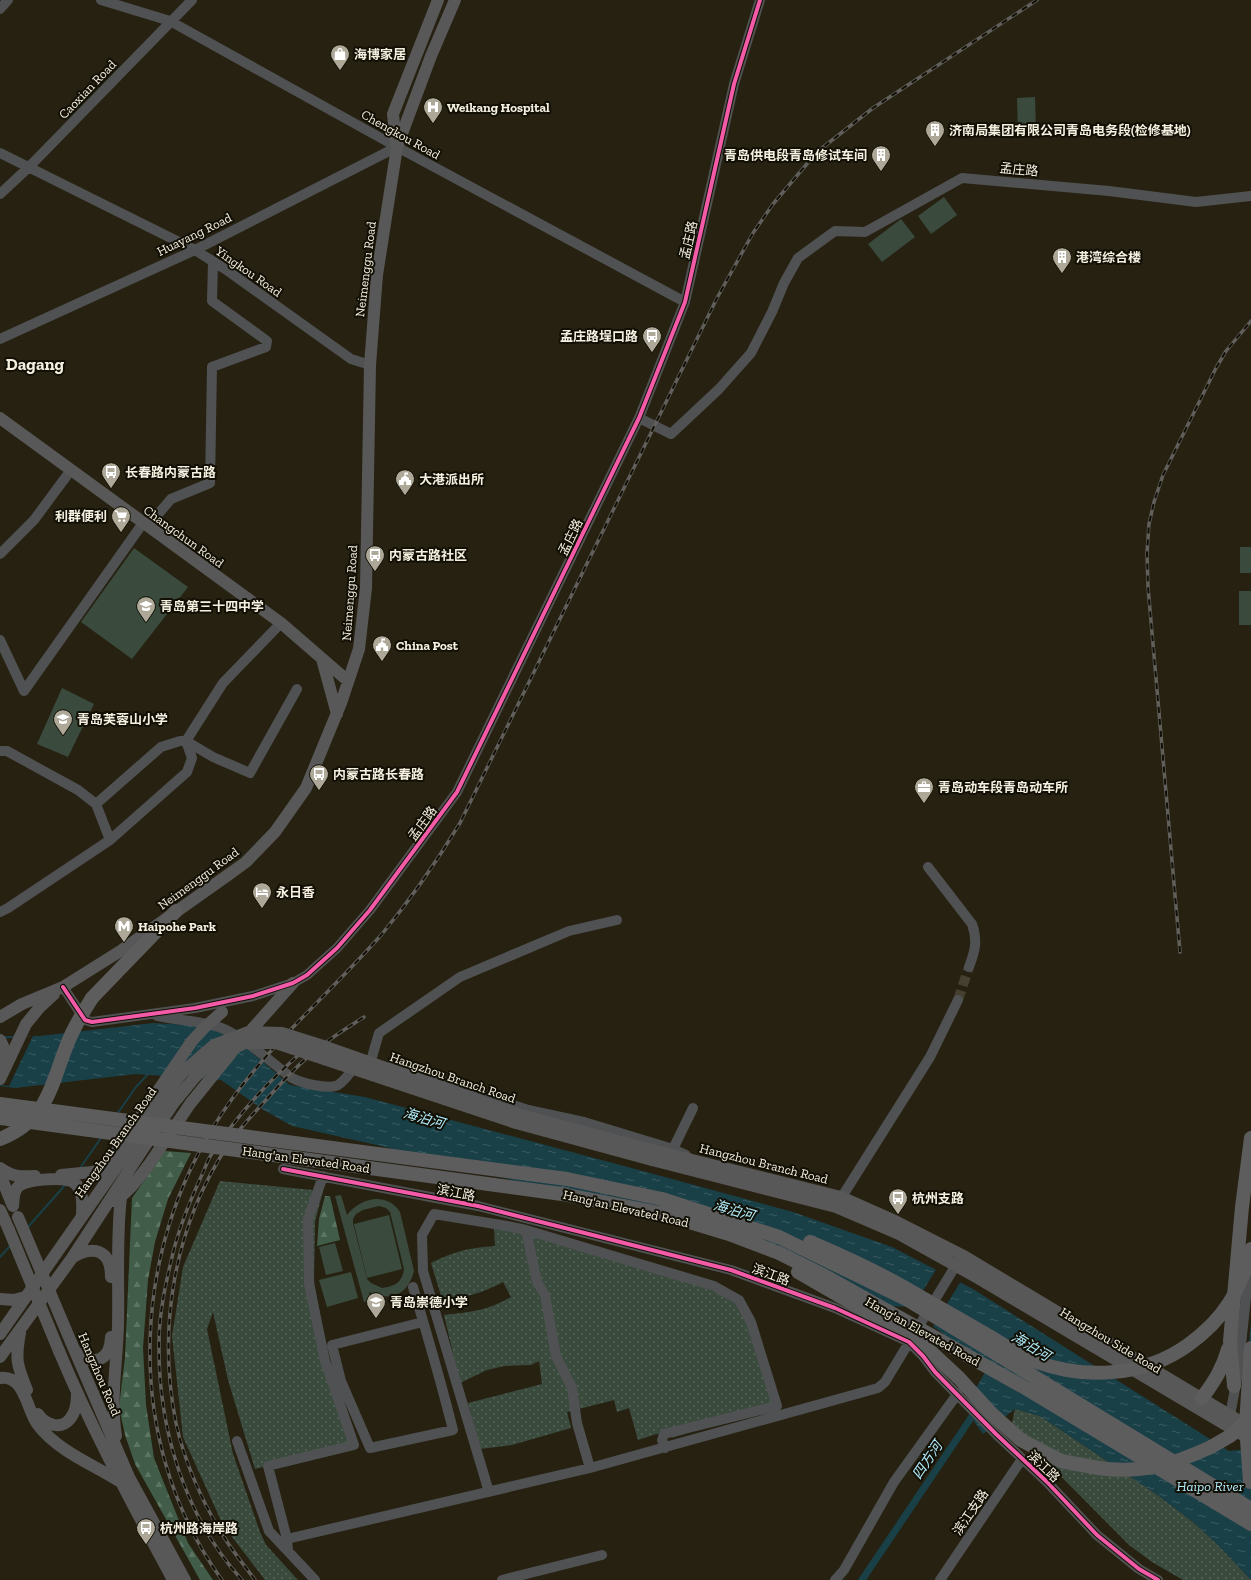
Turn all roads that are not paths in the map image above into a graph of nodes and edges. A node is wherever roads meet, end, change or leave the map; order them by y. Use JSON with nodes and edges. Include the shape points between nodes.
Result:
{"nodes":[{"id":1,"x":8,"y":0,"type":"edge"},
{"id":2,"x":101,"y":0,"type":"edge"},
{"id":3,"x":192,"y":0,"type":"edge"},
{"id":4,"x":438,"y":0,"type":"edge"},
{"id":5,"x":455,"y":0,"type":"edge"},
{"id":6,"x":760,"y":0,"type":"edge"},
{"id":7,"x":0,"y":9,"type":"edge"},
{"id":8,"x":170,"y":21,"type":"junction"},
{"id":9,"x":397,"y":147,"type":"junction"},
{"id":10,"x":0,"y":153,"type":"edge"},
{"id":11,"x":29,"y":167,"type":"junction"},
{"id":12,"x":0,"y":194,"type":"edge"},
{"id":13,"x":1251,"y":196,"type":"edge"},
{"id":14,"x":195,"y":250,"type":"junction"},
{"id":15,"x":213,"y":262,"type":"junction"},
{"id":16,"x":685,"y":302,"type":"junction"},
{"id":17,"x":0,"y":339,"type":"edge"},
{"id":18,"x":370,"y":365,"type":"junction"},
{"id":19,"x":0,"y":418,"type":"edge"},
{"id":20,"x":639,"y":418,"type":"junction"},
{"id":21,"x":71,"y":470,"type":"junction"},
{"id":22,"x":146,"y":524,"type":"junction"},
{"id":23,"x":0,"y":554,"type":"edge"},
{"id":24,"x":281,"y":624,"type":"junction"},
{"id":25,"x":0,"y":640,"type":"edge"},
{"id":26,"x":322,"y":659,"type":"junction"},
{"id":27,"x":348,"y":682,"type":"junction"},
{"id":28,"x":297,"y":689,"type":"dead end"},
{"id":29,"x":337,"y":714,"type":"junction"},
{"id":30,"x":186,"y":741,"type":"junction"},
{"id":31,"x":0,"y":751,"type":"edge"},
{"id":32,"x":96,"y":804,"type":"junction"},
{"id":33,"x":110,"y":840,"type":"junction"},
{"id":34,"x":928,"y":867,"type":"dead end"},
{"id":35,"x":176,"y":911,"type":"junction"},
{"id":36,"x":0,"y":912,"type":"edge"},
{"id":37,"x":617,"y":920,"type":"dead end"},
{"id":38,"x":969,"y":967,"type":"tunnel mouth"},
{"id":39,"x":293,"y":983,"type":"junction"},
{"id":40,"x":63,"y":987,"type":"junction"},
{"id":41,"x":253,"y":996,"type":"junction"},
{"id":42,"x":958,"y":1000,"type":"tunnel mouth"},
{"id":43,"x":222,"y":1012,"type":"joint"},
{"id":44,"x":151,"y":1014,"type":"junction"},
{"id":45,"x":0,"y":1017,"type":"edge"},
{"id":46,"x":0,"y":1040,"type":"edge"},
{"id":47,"x":372,"y":1057,"type":"junction"},
{"id":48,"x":6,"y":1064,"type":"junction"},
{"id":49,"x":0,"y":1079,"type":"edge"},
{"id":50,"x":0,"y":1104,"type":"edge"},
{"id":51,"x":693,"y":1108,"type":"dead end"},
{"id":52,"x":0,"y":1118,"type":"edge"},
{"id":53,"x":1251,"y":1138,"type":"edge"},
{"id":54,"x":0,"y":1139,"type":"edge"},
{"id":55,"x":673,"y":1149,"type":"junction"},
{"id":56,"x":121,"y":1153,"type":"junction"},
{"id":57,"x":654,"y":1155,"type":"junction"},
{"id":58,"x":699,"y":1162,"type":"junction"},
{"id":59,"x":0,"y":1168,"type":"edge"},
{"id":60,"x":283,"y":1169,"type":"dead end"},
{"id":61,"x":104,"y":1170,"type":"junction"},
{"id":62,"x":408,"y":1173,"type":"junction"},
{"id":63,"x":0,"y":1174,"type":"edge"},
{"id":64,"x":323,"y":1176,"type":"junction"},
{"id":65,"x":58,"y":1177,"type":"junction"},
{"id":66,"x":549,"y":1177,"type":"junction"},
{"id":67,"x":121,"y":1197,"type":"junction"},
{"id":68,"x":82,"y":1200,"type":"junction"},
{"id":69,"x":839,"y":1202,"type":"junction"},
{"id":70,"x":105,"y":1207,"type":"junction"},
{"id":71,"x":15,"y":1211,"type":"junction"},
{"id":72,"x":82,"y":1214,"type":"junction"},
{"id":73,"x":3,"y":1218,"type":"edge"},
{"id":74,"x":526,"y":1230,"type":"junction"},
{"id":75,"x":1251,"y":1250,"type":"edge"},
{"id":76,"x":72,"y":1258,"type":"junction"},
{"id":77,"x":956,"y":1265,"type":"junction"},
{"id":78,"x":413,"y":1287,"type":"dead end"},
{"id":79,"x":25,"y":1297,"type":"junction"},
{"id":80,"x":0,"y":1299,"type":"edge"},
{"id":81,"x":423,"y":1322,"type":"junction"},
{"id":82,"x":21,"y":1330,"type":"junction"},
{"id":83,"x":0,"y":1334,"type":"edge"},
{"id":84,"x":911,"y":1339,"type":"junction"},
{"id":85,"x":1230,"y":1341,"type":"junction"},
{"id":86,"x":73,"y":1347,"type":"junction"},
{"id":87,"x":1251,"y":1348,"type":"edge"},
{"id":88,"x":0,"y":1357,"type":"edge"},
{"id":89,"x":0,"y":1378,"type":"edge"},
{"id":90,"x":456,"y":1380,"type":"junction"},
{"id":91,"x":441,"y":1385,"type":"junction"},
{"id":92,"x":1234,"y":1386,"type":"junction"},
{"id":93,"x":958,"y":1393,"type":"junction"},
{"id":94,"x":77,"y":1394,"type":"junction"},
{"id":95,"x":1202,"y":1398,"type":"junction"},
{"id":96,"x":1237,"y":1422,"type":"edge"},
{"id":97,"x":1251,"y":1428,"type":"edge"},
{"id":98,"x":1251,"y":1439,"type":"edge"},
{"id":99,"x":237,"y":1442,"type":"dead end"},
{"id":100,"x":665,"y":1448,"type":"junction"},
{"id":101,"x":118,"y":1453,"type":"junction"},
{"id":102,"x":1022,"y":1459,"type":"junction"},
{"id":103,"x":590,"y":1468,"type":"junction"},
{"id":104,"x":120,"y":1482,"type":"junction"},
{"id":105,"x":1251,"y":1487,"type":"edge"},
{"id":106,"x":489,"y":1492,"type":"junction"},
{"id":107,"x":1251,"y":1509,"type":"edge"},
{"id":108,"x":1251,"y":1524,"type":"edge"},
{"id":109,"x":287,"y":1538,"type":"junction"},
{"id":110,"x":288,"y":1551,"type":"junction"},
{"id":111,"x":602,"y":1555,"type":"dead end"},
{"id":112,"x":174,"y":1580,"type":"edge"},
{"id":113,"x":186,"y":1580,"type":"edge"},
{"id":114,"x":315,"y":1580,"type":"edge"},
{"id":115,"x":502,"y":1580,"type":"edge"},
{"id":116,"x":835,"y":1580,"type":"edge"},
{"id":117,"x":940,"y":1580,"type":"edge"},
{"id":118,"x":1158,"y":1580,"type":"edge"}],
"edges":[{"from":1,"to":7,"type":"street"},
{"from":2,"to":8,"type":"street","name":"Chengkou Road"},
{"from":3,"to":8,"type":"street","name":"Caoxian Road"},
{"from":4,"to":9,"type":"main road","via":[[394,114]]},
{"from":5,"to":9,"type":"main road"},
{"from":6,"to":16,"type":"street","name":"孟庄路","via":[[734,84]]},
{"from":8,"to":9,"type":"street","name":"Chengkou Road"},
{"from":8,"to":11,"type":"street","name":"Caoxian Road"},
{"from":9,"to":14,"type":"street","name":"Huayang Road"},
{"from":9,"to":16,"type":"street","name":"Chengkou Road"},
{"from":9,"to":18,"type":"main road","name":"Neimenggu Road","via":[[377,275]]},
{"from":10,"to":11,"type":"street","name":"Yingkou Road"},
{"from":11,"to":12,"type":"street","name":"Caoxian Road"},
{"from":11,"to":14,"type":"street","name":"Yingkou Road"},
{"from":13,"to":20,"type":"street","name":"孟庄路","via":[[1196,202],[1109,191],[962,178],[865,232],[835,231],[798,258],[751,353],[719,389],[671,434]]},
{"from":14,"to":15,"type":"street","name":"Yingkou Road"},
{"from":14,"to":17,"type":"street","name":"Huayang Road"},
{"from":15,"to":18,"type":"street","name":"Yingkou Road","via":[[351,359]]},
{"from":15,"to":22,"type":"street","via":[[212,301],[267,341],[266,347],[212,367],[210,483],[171,499]]},
{"from":16,"to":20,"type":"street","name":"孟庄路"},
{"from":18,"to":27,"type":"main road","name":"Neimenggu Road","via":[[366,588],[359,650]]},
{"from":19,"to":21,"type":"main road","name":"Changchun Road"},
{"from":20,"to":39,"type":"street","name":"孟庄路","via":[[457,792],[379,898],[342,943],[308,975]]},
{"from":21,"to":22,"type":"main road","name":"Changchun Road"},
{"from":21,"to":23,"type":"street","via":[[34,520]]},
{"from":22,"to":24,"type":"main road","name":"Changchun Road"},
{"from":22,"to":25,"type":"street","via":[[24,691]]},
{"from":24,"to":26,"type":"main road","name":"Changchun Road"},
{"from":24,"to":30,"type":"street","via":[[222,683]]},
{"from":26,"to":27,"type":"main road","name":"Changchun Road"},
{"from":26,"to":29,"type":"main road"},
{"from":27,"to":29,"type":"main road","name":"Neimenggu Road"},
{"from":28,"to":30,"type":"street","via":[[250,773],[213,757]]},
{"from":29,"to":35,"type":"main road","name":"Neimenggu Road","via":[[306,788],[275,832],[246,862]]},
{"from":30,"to":32,"type":"street","via":[[161,747]]},
{"from":30,"to":33,"type":"street","via":[[192,758],[187,772]]},
{"from":31,"to":32,"type":"street","via":[[8,751],[78,790]]},
{"from":32,"to":33,"type":"street"},
{"from":33,"to":36,"type":"street"},
{"from":34,"to":38,"type":"street","via":[[972,924],[976,936],[975,951]]},
{"from":35,"to":40,"type":"main road","name":"Neimenggu Road","via":[[122,950]]},
{"from":35,"to":54,"type":"highway","bridge":true,"via":[[92,998],[72,1032],[39,1113],[14,1134]]},
{"from":37,"to":47,"type":"street","via":[[570,931],[460,977],[379,1033]]},
{"from":39,"to":41,"type":"street","name":"孟庄路"},
{"from":39,"to":67,"type":"main road","bridge":true,"via":[[218,1068],[148,1166]]},
{"from":40,"to":44,"type":"street","via":[[88,1022]]},
{"from":40,"to":45,"type":"main road","via":[[22,1004]]},
{"from":40,"to":48,"type":"main road","via":[[40,1007],[26,1024]]},
{"from":41,"to":43,"type":"street"},
{"from":41,"to":44,"type":"street"},
{"from":42,"to":69,"type":"street","via":[[930,1057]]},
{"from":43,"to":56,"type":"main road","bridge":true,"via":[[192,1041]]},
{"from":44,"to":47,"type":"street","via":[[218,1026],[233,1033],[300,1082],[336,1086],[363,1058]]},
{"from":46,"to":48,"type":"main road"},
{"from":47,"to":55,"type":"street","via":[[528,1110],[584,1122]]},
{"from":48,"to":49,"type":"main road"},
{"from":50,"to":66,"type":"highway","name":"Hang'an Elevated Road","bridge":true},
{"from":51,"to":55,"type":"street"},
{"from":52,"to":62,"type":"highway","name":"Hang'an Elevated Road","bridge":true},
{"from":53,"to":85,"type":"highway","bridge":true},
{"from":55,"to":58,"type":"street"},
{"from":56,"to":57,"type":"main road","name":"Hangzhou Branch Road","bridge":true,"via":[[183,1072],[214,1045],[248,1032],[282,1034],[320,1045],[517,1114]]},
{"from":56,"to":61,"type":"main road"},
{"from":56,"to":72,"type":"main road","name":"Hangzhou Branch Road"},
{"from":57,"to":58,"type":"main road","name":"Hangzhou Branch Road"},
{"from":57,"to":69,"type":"main road","name":"Hangzhou Branch Road"},
{"from":57,"to":70,"type":"main road","name":"Hangzhou Branch Road","bridge":true,"via":[[516,1123],[276,1043],[245,1043],[213,1059],[195,1077],[173,1104]]},
{"from":58,"to":69,"type":"main road","name":"Hangzhou Branch Road"},
{"from":59,"to":65,"type":"main road","via":[[10,1175]]},
{"from":60,"to":64,"type":"street","name":"滨江路"},
{"from":61,"to":65,"type":"main road"},
{"from":61,"to":68,"type":"main road"},
{"from":62,"to":96,"type":"highway","bridge":true,"via":[[526,1198],[657,1220],[733,1242],[766,1255],[895,1328],[931,1352],[1021,1440],[1061,1461],[1113,1470],[1156,1468],[1211,1447],[1230,1436]]},
{"from":62,"to":108,"type":"highway","name":"Hang'an Elevated Road","bridge":true,"via":[[562,1194],[660,1213],[729,1234],[779,1253],[1027,1389]]},
{"from":63,"to":71,"type":"main road","name":"Hangzhou Road"},
{"from":64,"to":84,"type":"street","name":"滨江路","via":[[478,1206],[731,1270]]},
{"from":64,"to":109,"type":"street","via":[[308,1219],[309,1284],[325,1361],[354,1445],[268,1466]]},
{"from":65,"to":68,"type":"main road","via":[[73,1182],[78,1187]]},
{"from":65,"to":71,"type":"main road","via":[[20,1185],[14,1194]]},
{"from":66,"to":75,"type":"highway","bridge":true,"via":[[614,1184],[654,1192],[718,1209],[781,1230],[872,1270],[1036,1362],[1063,1370],[1111,1373],[1139,1368],[1161,1361],[1183,1348],[1202,1335],[1234,1296],[1242,1281]]},
{"from":66,"to":107,"type":"highway","name":"Hang'an Elevated Road","bridge":true,"via":[[662,1199],[779,1237],[908,1300]]},
{"from":67,"to":70,"type":"main road"},
{"from":67,"to":101,"type":"main road","via":[[118,1228],[118,1326],[113,1401]]},
{"from":68,"to":72,"type":"main road"},
{"from":69,"to":77,"type":"main road","name":"Hangzhou Branch Road","via":[[895,1220]]},
{"from":70,"to":76,"type":"main road","name":"Hangzhou Branch Road"},
{"from":71,"to":86,"type":"main road","name":"Hangzhou Road","bridge":true},
{"from":72,"to":79,"type":"main road","name":"Hangzhou Branch Road"},
{"from":73,"to":94,"type":"main road","bridge":true},
{"from":74,"to":90,"type":"street","via":[[434,1214],[422,1235],[423,1271]]},
{"from":74,"to":100,"type":"street","via":[[714,1286],[739,1300],[751,1322],[777,1406],[664,1434],[662,1440]]},
{"from":74,"to":103,"type":"street","via":[[537,1282],[545,1295],[556,1356],[572,1388],[577,1423]]},
{"from":75,"to":92,"type":"street","via":[[1238,1372]]},
{"from":76,"to":82,"type":"main road","name":"Hangzhou Branch Road"},
{"from":76,"to":86,"type":"main road","via":[[92,1250],[103,1254],[111,1266],[109,1350],[103,1358],[94,1361],[85,1359]]},
{"from":77,"to":84,"type":"street","bridge":true},
{"from":77,"to":95,"type":"main road","name":"Hangzhou Side Road"},
{"from":77,"to":96,"type":"main road","name":"Hangzhou Side Road"},
{"from":78,"to":81,"type":"street"},
{"from":79,"to":80,"type":"main road","via":[[14,1300]]},
{"from":79,"to":83,"type":"main road","name":"Hangzhou Branch Road"},
{"from":81,"to":91,"type":"street"},
{"from":81,"to":91,"type":"street","via":[[332,1345],[341,1381],[370,1448],[453,1430]]},
{"from":82,"to":88,"type":"main road","name":"Hangzhou Branch Road"},
{"from":82,"to":94,"type":"main road","via":[[16,1355],[19,1369],[41,1420],[54,1425],[70,1420],[75,1412]]},
{"from":84,"to":93,"type":"street","name":"滨江路","via":[[935,1372]]},
{"from":84,"to":100,"type":"street","via":[[885,1382],[878,1388]]},
{"from":85,"to":92,"type":"highway"},
{"from":85,"to":95,"type":"highway","via":[[1216,1379]]},
{"from":86,"to":101,"type":"main road","name":"Hangzhou Road"},
{"from":87,"to":105,"type":"highway","bridge":true,"via":[[1246,1425]]},
{"from":89,"to":104,"type":"main road","via":[[16,1382],[36,1423],[56,1444]]},
{"from":90,"to":91,"type":"street"},
{"from":90,"to":106,"type":"street"},
{"from":92,"to":96,"type":"street"},
{"from":93,"to":102,"type":"street","name":"滨江路"},
{"from":93,"to":116,"type":"street","via":[[894,1482],[844,1570]]},
{"from":94,"to":104,"type":"main road"},
{"from":95,"to":96,"type":"main road","name":"Hangzhou Side Road"},
{"from":96,"to":97,"type":"main road","name":"Hangzhou Side Road","bridge":true},
{"from":96,"to":98,"type":"main road","name":"Hangzhou Side Road","bridge":true},
{"from":99,"to":110,"type":"street","via":[[269,1531]]},
{"from":100,"to":103,"type":"street"},
{"from":101,"to":113,"type":"main road","name":"Hangzhou Road"},
{"from":102,"to":117,"type":"street","name":"滨江支路"},
{"from":102,"to":118,"type":"street","name":"滨江路","via":[[1096,1535],[1139,1569]]},
{"from":103,"to":106,"type":"street"},
{"from":104,"to":112,"type":"main road"},
{"from":106,"to":109,"type":"street"},
{"from":109,"to":110,"type":"street"},
{"from":110,"to":114,"type":"street"},
{"from":111,"to":115,"type":"street"}]}
